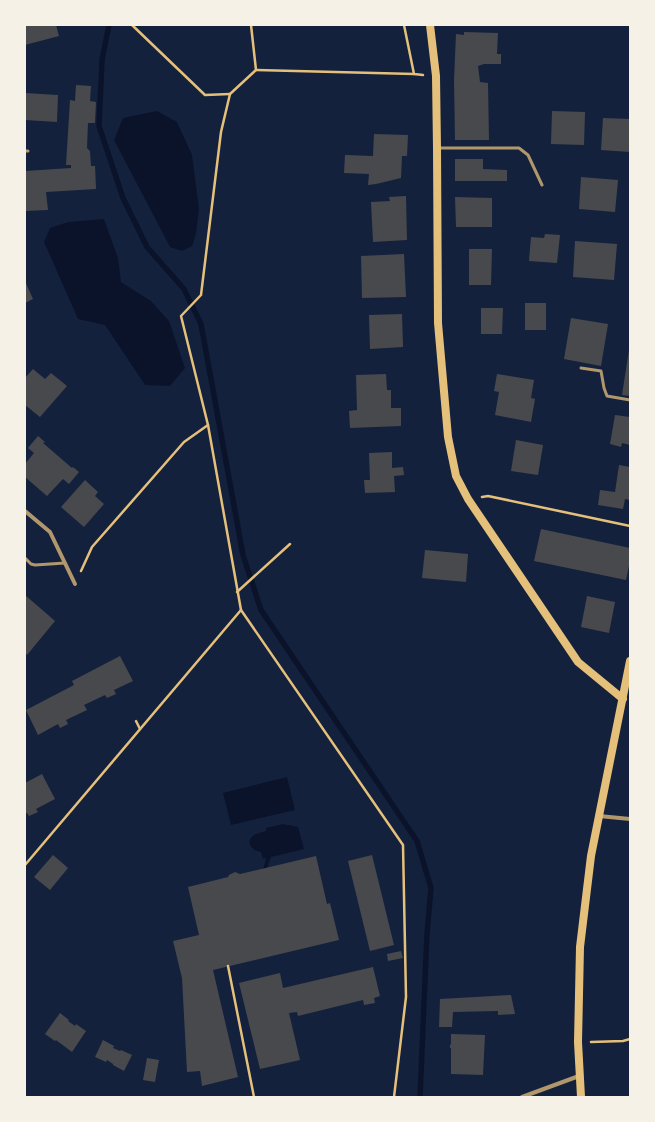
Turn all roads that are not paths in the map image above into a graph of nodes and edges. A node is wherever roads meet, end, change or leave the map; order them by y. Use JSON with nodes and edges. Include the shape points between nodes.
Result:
{"nodes":[{"id":1,"x":430,"y":25,"type":"edge"},
{"id":2,"x":437,"y":148,"type":"junction"},
{"id":3,"x":542,"y":185,"type":"dead end"},
{"id":4,"x":581,"y":368,"type":"dead end"},
{"id":5,"x":630,"y":400,"type":"edge"},
{"id":6,"x":25,"y":511,"type":"edge"},
{"id":7,"x":25,"y":558,"type":"edge"},
{"id":8,"x":65,"y":563,"type":"junction"},
{"id":9,"x":75,"y":584,"type":"road end"},
{"id":10,"x":630,"y":661,"type":"edge"},
{"id":11,"x":623,"y":699,"type":"junction"},
{"id":12,"x":599,"y":816,"type":"junction"},
{"id":13,"x":630,"y":819,"type":"edge"},
{"id":14,"x":579,"y":1076,"type":"junction"},
{"id":15,"x":522,"y":1097,"type":"edge"},
{"id":16,"x":581,"y":1097,"type":"edge"}],
"edges":[{"from":1,"to":2,"type":"main road","via":[[436,76]]},
{"from":2,"to":3,"type":"lane","via":[[518,148],[528,155]]},
{"from":2,"to":11,"type":"main road","via":[[438,323],[448,437],[456,476],[468,499],[578,662]]},
{"from":4,"to":5,"type":"lane","via":[[601,372],[607,396]]},
{"from":6,"to":8,"type":"street","via":[[50,532]]},
{"from":7,"to":8,"type":"lane","via":[[35,565]]},
{"from":8,"to":9,"type":"street"},
{"from":10,"to":11,"type":"main road"},
{"from":11,"to":12,"type":"main road"},
{"from":12,"to":13,"type":"street"},
{"from":12,"to":14,"type":"main road","via":[[590,861],[580,947]]},
{"from":14,"to":15,"type":"street"},
{"from":14,"to":16,"type":"main road"}]}
